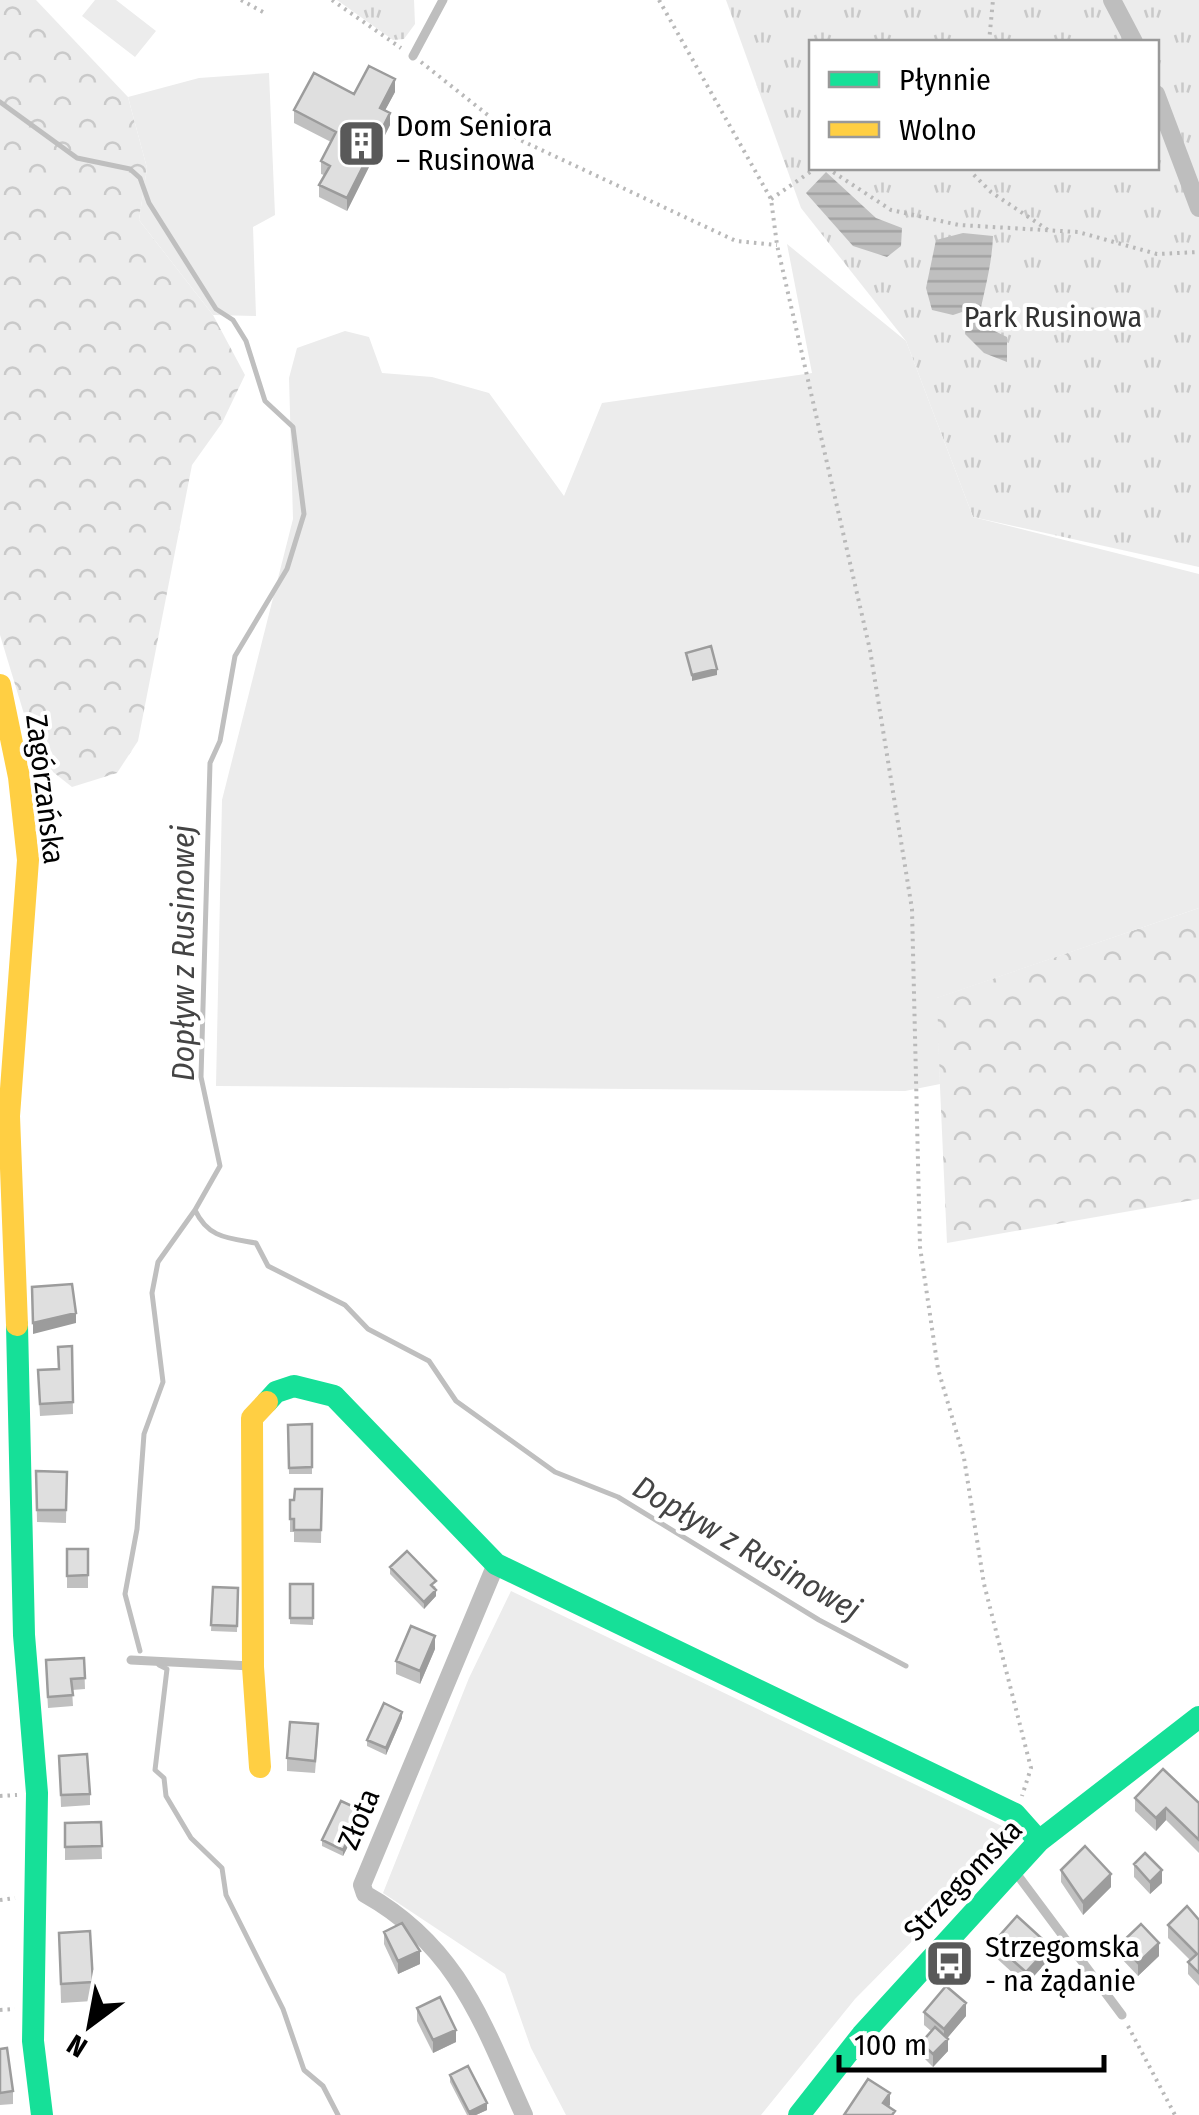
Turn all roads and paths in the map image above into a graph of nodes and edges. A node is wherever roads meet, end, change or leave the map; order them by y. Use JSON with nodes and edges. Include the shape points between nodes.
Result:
{"nodes":[{"id":1,"x":241,"y":0,"type":"edge"},
{"id":2,"x":332,"y":0,"type":"edge"},
{"id":3,"x":442,"y":0,"type":"edge"},
{"id":4,"x":659,"y":0,"type":"edge"},
{"id":5,"x":993,"y":0,"type":"edge"},
{"id":6,"x":1112,"y":0,"type":"edge"},
{"id":7,"x":263,"y":12,"type":"dead end"},
{"id":8,"x":989,"y":40,"type":"edge"},
{"id":9,"x":1133,"y":40,"type":"edge"},
{"id":10,"x":414,"y":56,"type":"junction"},
{"id":11,"x":1159,"y":102,"type":"edge"},
{"id":12,"x":813,"y":170,"type":"edge"},
{"id":13,"x":830,"y":170,"type":"edge"},
{"id":14,"x":974,"y":170,"type":"edge"},
{"id":15,"x":772,"y":199,"type":"junction"},
{"id":16,"x":1199,"y":208,"type":"edge"},
{"id":17,"x":1049,"y":230,"type":"junction"},
{"id":18,"x":777,"y":245,"type":"junction"},
{"id":19,"x":1199,"y":252,"type":"edge"},
{"id":20,"x":0,"y":686,"type":"edge"},
{"id":21,"x":4,"y":728,"type":"edge"},
{"id":22,"x":496,"y":1564,"type":"junction"},
{"id":23,"x":131,"y":1660,"type":"dead end"},
{"id":24,"x":253,"y":1667,"type":"junction"},
{"id":25,"x":1199,"y":1718,"type":"edge"},
{"id":26,"x":260,"y":1767,"type":"dead end"},
{"id":27,"x":1015,"y":1814,"type":"junction"},
{"id":28,"x":1039,"y":1841,"type":"junction"},
{"id":29,"x":1013,"y":1869,"type":"junction"},
{"id":30,"x":1122,"y":2015,"type":"joint"},
{"id":31,"x":39,"y":2107,"type":"edge"},
{"id":32,"x":524,"y":2115,"type":"edge"},
{"id":33,"x":799,"y":2115,"type":"edge"},
{"id":34,"x":1176,"y":2115,"type":"edge"}],
"edges":[{"from":1,"to":7,"type":"path"},
{"from":2,"to":10,"type":"path"},
{"from":3,"to":10,"type":"lane"},
{"from":4,"to":15,"type":"path"},
{"from":5,"to":8,"type":"path"},
{"from":6,"to":9,"type":"street"},
{"from":10,"to":18,"type":"path","via":[[518,139],[736,241]]},
{"from":11,"to":16,"type":"street"},
{"from":12,"to":15,"type":"path"},
{"from":13,"to":17,"type":"path","via":[[891,210],[959,225]]},
{"from":14,"to":17,"type":"path","via":[[991,192]]},
{"from":15,"to":18,"type":"path"},
{"from":17,"to":19,"type":"path","via":[[1157,254]]},
{"from":18,"to":27,"type":"path","via":[[870,650],[912,909],[920,1246],[938,1369],[964,1458],[984,1584],[1032,1768]]},
{"from":20,"to":21,"type":"street","name":"Zagórzańska"},
{"from":21,"to":31,"type":"street","name":"Zagórzańska","via":[[28,860],[9,1116],[24,1635],[37,1793],[32,2008]]},
{"from":22,"to":24,"type":"street","via":[[334,1396],[294,1386],[276,1392],[252,1418]]},
{"from":22,"to":27,"type":"street"},
{"from":22,"to":32,"type":"street","name":"Złota","via":[[362,1885],[455,1970]]},
{"from":23,"to":24,"type":"lane"},
{"from":24,"to":26,"type":"street"},
{"from":25,"to":28,"type":"street","name":"Strzegomska"},
{"from":27,"to":28,"type":"street"},
{"from":28,"to":29,"type":"street","name":"Strzegomska"},
{"from":29,"to":30,"type":"lane"},
{"from":29,"to":33,"type":"street","name":"Strzegomska"},
{"from":30,"to":34,"type":"path"}]}
